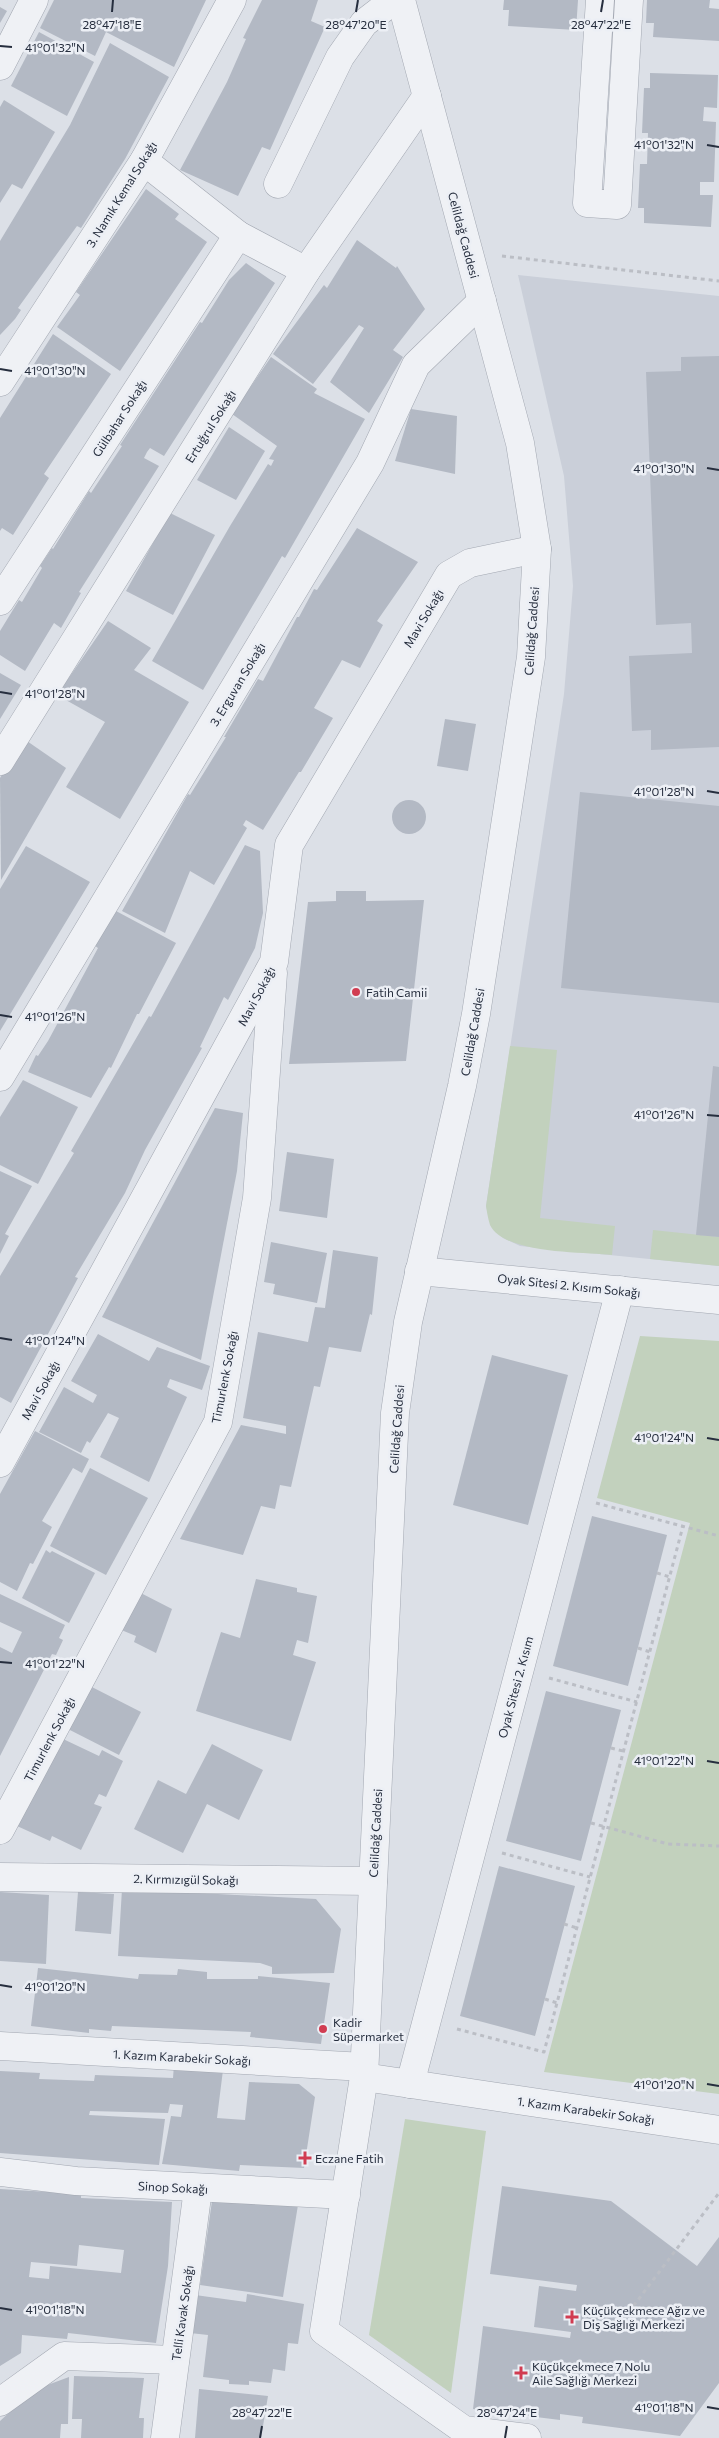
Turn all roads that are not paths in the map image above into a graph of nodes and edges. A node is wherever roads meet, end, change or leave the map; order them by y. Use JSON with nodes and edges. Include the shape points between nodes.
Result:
{"nodes":[{"id":1,"x":34,"y":0,"type":"edge"},
{"id":2,"x":232,"y":0,"type":"edge"},
{"id":3,"x":394,"y":0,"type":"edge"},
{"id":4,"x":401,"y":0,"type":"edge"},
{"id":5,"x":600,"y":0,"type":"edge"},
{"id":6,"x":629,"y":0,"type":"edge"},
{"id":7,"x":0,"y":66,"type":"edge"},
{"id":8,"x":427,"y":96,"type":"junction"},
{"id":9,"x":144,"y":161,"type":"junction"},
{"id":10,"x":278,"y":184,"type":"dead end"},
{"id":11,"x":238,"y":235,"type":"junction"},
{"id":12,"x":306,"y":271,"type":"junction"},
{"id":13,"x":482,"y":300,"type":"junction"},
{"id":14,"x":0,"y":382,"type":"edge"},
{"id":15,"x":537,"y":549,"type":"junction"},
{"id":16,"x":0,"y":601,"type":"edge"},
{"id":17,"x":0,"y":761,"type":"edge"},
{"id":18,"x":274,"y":962,"type":"junction"},
{"id":19,"x":0,"y":1077,"type":"edge"},
{"id":20,"x":419,"y":1271,"type":"junction"},
{"id":21,"x":620,"y":1290,"type":"junction"},
{"id":22,"x":719,"y":1300,"type":"edge"},
{"id":23,"x":0,"y":1463,"type":"edge"},
{"id":24,"x":0,"y":1830,"type":"edge"},
{"id":25,"x":0,"y":1877,"type":"edge"},
{"id":26,"x":373,"y":1882,"type":"junction"},
{"id":27,"x":0,"y":2046,"type":"edge"},
{"id":28,"x":364,"y":2072,"type":"junction"},
{"id":29,"x":410,"y":2084,"type":"junction"},
{"id":30,"x":719,"y":2130,"type":"edge"},
{"id":31,"x":0,"y":2172,"type":"edge"},
{"id":32,"x":198,"y":2188,"type":"junction"},
{"id":33,"x":346,"y":2195,"type":"junction"},
{"id":34,"x":175,"y":2360,"type":"junction"},
{"id":35,"x":0,"y":2402,"type":"edge"},
{"id":36,"x":165,"y":2438,"type":"edge"},
{"id":37,"x":527,"y":2438,"type":"edge"}],
"edges":[{"from":1,"to":7,"type":"street"},
{"from":2,"to":9,"type":"street","name":"3. Namık Kemal Sokağı"},
{"from":3,"to":10,"type":"street","via":[[364,23],[340,57]]},
{"from":4,"to":8,"type":"street","name":"Celildağ Caddesi"},
{"from":5,"to":6,"type":"street","via":[[587,203],[617,205]]},
{"from":8,"to":12,"type":"street","name":"Ertuğrul Sokağı"},
{"from":8,"to":13,"type":"street","name":"Celildağ Caddesi"},
{"from":9,"to":11,"type":"street"},
{"from":9,"to":14,"type":"street","name":"3. Namık Kemal Sokağı"},
{"from":11,"to":12,"type":"street"},
{"from":11,"to":16,"type":"street","name":"Gülbahar Sokağı"},
{"from":12,"to":17,"type":"street","name":"Ertuğrul Sokağı"},
{"from":13,"to":15,"type":"street","name":"Celildağ Caddesi","via":[[520,442]]},
{"from":13,"to":19,"type":"street","name":"3. Erguvan Sokağı","via":[[416,365],[370,463]]},
{"from":15,"to":18,"type":"street","name":"Mavi Sokağı","via":[[470,563],[449,574],[289,845]]},
{"from":15,"to":20,"type":"street","name":"Celildağ Caddesi","via":[[532,656],[476,1014]]},
{"from":18,"to":23,"type":"street","name":"Mavi Sokağı"},
{"from":18,"to":24,"type":"street","name":"Timurlenk Sokağı","via":[[257,1198],[218,1422]]},
{"from":20,"to":21,"type":"street","name":"Oyak Sitesi 2. Kısım Sokağı"},
{"from":20,"to":26,"type":"street","name":"Celildağ Caddesi","via":[[395,1413]]},
{"from":21,"to":22,"type":"street","name":"Oyak Sitesi 2. Kısım Sokağı"},
{"from":21,"to":29,"type":"street","name":"Oyak Sitesi 2. Kısım"},
{"from":25,"to":26,"type":"street","name":"2. Kırmızıgül Sokağı"},
{"from":26,"to":28,"type":"street","name":"Celildağ Caddesi"},
{"from":27,"to":28,"type":"street","name":"1. Kazım Karabekir Sokağı"},
{"from":28,"to":29,"type":"street","name":"1. Kazım Karabekir Sokağı"},
{"from":28,"to":33,"type":"street","name":"Celildağ Caddesi"},
{"from":29,"to":30,"type":"street","name":"1. Kazım Karabekir Sokağı"},
{"from":31,"to":32,"type":"street","name":"Sinop Sokağı","via":[[76,2181]]},
{"from":32,"to":33,"type":"street","name":"Sinop Sokağı"},
{"from":32,"to":34,"type":"street","name":"Telli Kavak Sokağı"},
{"from":33,"to":37,"type":"street","name":"Celildağ Caddesi","via":[[324,2331],[464,2430]]},
{"from":34,"to":35,"type":"street","via":[[64,2356]]},
{"from":34,"to":36,"type":"street","name":"Telli Kavak Sokağı"}]}
